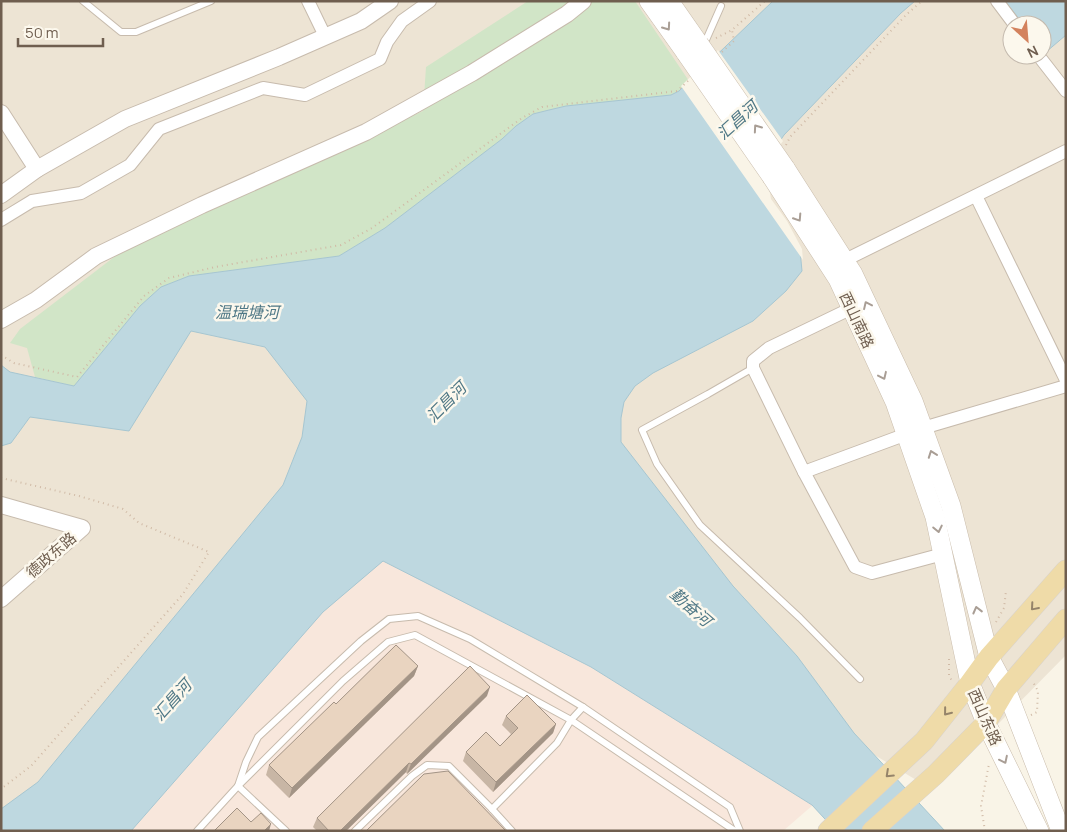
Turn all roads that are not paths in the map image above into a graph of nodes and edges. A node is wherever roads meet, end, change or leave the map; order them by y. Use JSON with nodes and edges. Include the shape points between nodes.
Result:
{"nodes":[{"id":1,"x":83,"y":1,"type":"edge"},
{"id":2,"x":212,"y":1,"type":"edge"},
{"id":3,"x":308,"y":1,"type":"edge"},
{"id":4,"x":390,"y":1,"type":"edge"},
{"id":5,"x":430,"y":1,"type":"edge"},
{"id":6,"x":583,"y":1,"type":"edge"},
{"id":7,"x":649,"y":1,"type":"edge"},
{"id":8,"x":669,"y":1,"type":"edge"},
{"id":9,"x":997,"y":1,"type":"edge"},
{"id":10,"x":721,"y":6,"type":"dead end"},
{"id":11,"x":1008,"y":15,"type":"edge"},
{"id":12,"x":325,"y":36,"type":"junction"},
{"id":13,"x":697,"y":46,"type":"junction"},
{"id":14,"x":1046,"y":65,"type":"edge"},
{"id":15,"x":1066,"y":91,"type":"edge"},
{"id":16,"x":1,"y":113,"type":"edge"},
{"id":17,"x":1066,"y":151,"type":"edge"},
{"id":18,"x":36,"y":169,"type":"junction"},
{"id":19,"x":1,"y":195,"type":"edge"},
{"id":20,"x":976,"y":196,"type":"junction"},
{"id":21,"x":1,"y":220,"type":"edge"},
{"id":22,"x":838,"y":264,"type":"junction"},
{"id":23,"x":852,"y":308,"type":"junction"},
{"id":24,"x":1,"y":320,"type":"edge"},
{"id":25,"x":753,"y":368,"type":"junction"},
{"id":26,"x":1066,"y":380,"type":"edge"},
{"id":27,"x":1066,"y":386,"type":"edge"},
{"id":28,"x":915,"y":431,"type":"junction"},
{"id":29,"x":804,"y":472,"type":"junction"},
{"id":30,"x":1,"y":504,"type":"edge"},
{"id":31,"x":943,"y":554,"type":"junction"},
{"id":32,"x":1066,"y":570,"type":"edge"},
{"id":33,"x":1,"y":599,"type":"edge"},
{"id":34,"x":1066,"y":619,"type":"edge"},
{"id":35,"x":989,"y":657,"type":"junction"},
{"id":36,"x":860,"y":679,"type":"dead end"},
{"id":37,"x":970,"y":683,"type":"junction"},
{"id":38,"x":1006,"y":689,"type":"junction"},
{"id":39,"x":583,"y":707,"type":"junction"},
{"id":40,"x":571,"y":720,"type":"junction"},
{"id":41,"x":986,"y":723,"type":"junction"},
{"id":42,"x":238,"y":786,"type":"junction"},
{"id":43,"x":492,"y":809,"type":"junction"},
{"id":44,"x":197,"y":831,"type":"edge"},
{"id":45,"x":286,"y":831,"type":"edge"},
{"id":46,"x":355,"y":831,"type":"edge"},
{"id":47,"x":512,"y":831,"type":"edge"},
{"id":48,"x":735,"y":831,"type":"edge"},
{"id":49,"x":740,"y":831,"type":"edge"},
{"id":50,"x":828,"y":831,"type":"edge"},
{"id":51,"x":872,"y":831,"type":"edge"},
{"id":52,"x":1038,"y":831,"type":"edge"},
{"id":53,"x":1061,"y":831,"type":"edge"}],
"edges":[{"from":1,"to":2,"type":"lane","via":[[121,32],[136,32]]},
{"from":3,"to":12,"type":"street"},
{"from":4,"to":12,"type":"street","via":[[361,21]]},
{"from":5,"to":21,"type":"street","via":[[402,21],[380,59],[305,94],[263,88],[159,129],[130,165],[81,193],[32,201]]},
{"from":6,"to":24,"type":"street","via":[[472,73],[366,132],[96,256],[36,300]]},
{"from":7,"to":13,"type":"main road","name":"西山南路","one_way":true},
{"from":8,"to":13,"type":"main road","name":"西山南路"},
{"from":9,"to":11,"type":"street"},
{"from":10,"to":13,"type":"lane"},
{"from":12,"to":18,"type":"street","via":[[125,119]]},
{"from":13,"to":22,"type":"main road","name":"西山南路","bridge":true},
{"from":14,"to":15,"type":"street"},
{"from":16,"to":18,"type":"street"},
{"from":17,"to":20,"type":"street"},
{"from":18,"to":19,"type":"street"},
{"from":20,"to":22,"type":"street"},
{"from":20,"to":26,"type":"street"},
{"from":22,"to":23,"type":"main road","name":"西山南路","via":[[838,279]]},
{"from":28,"to":22,"type":"main road","name":"西山南路","one_way":true,"via":[[913,402],[853,274]]},
{"from":23,"to":25,"type":"street","via":[[769,348],[753,361]]},
{"from":23,"to":28,"type":"main road","name":"西山南路","one_way":true,"via":[[895,402]]},
{"from":25,"to":29,"type":"street"},
{"from":25,"to":36,"type":"lane","via":[[642,430],[657,464],[700,525]]},
{"from":27,"to":28,"type":"street"},
{"from":28,"to":29,"type":"street"},
{"from":28,"to":31,"type":"main road","name":"西山南路","one_way":true},
{"from":35,"to":28,"type":"main road","name":"西山南路","one_way":true,"via":[[951,506]]},
{"from":29,"to":31,"type":"street","via":[[855,567],[872,573]]},
{"from":30,"to":33,"type":"street","name":"德政东路","via":[[82,528]]},
{"from":31,"to":37,"type":"main road","name":"西山南路"},
{"from":32,"to":35,"type":"main road","name":"西山东路","one_way":true},
{"from":34,"to":38,"type":"main road","name":"西山东路"},
{"from":35,"to":37,"type":"main road","name":"西山东路"},
{"from":35,"to":38,"type":"main road","name":"西山南路"},
{"from":37,"to":41,"type":"main road","name":"西山东路"},
{"from":37,"to":50,"type":"main road","one_way":true,"via":[[924,741]]},
{"from":38,"to":41,"type":"main road"},
{"from":38,"to":53,"type":"main road","name":"西山东路"},
{"from":39,"to":40,"type":"lane"},
{"from":39,"to":42,"type":"lane","via":[[470,639],[418,616],[389,619],[258,737]]},
{"from":39,"to":49,"type":"lane","via":[[730,806]]},
{"from":40,"to":42,"type":"lane","via":[[416,635],[388,642],[343,681]]},
{"from":40,"to":43,"type":"lane","via":[[557,743]]},
{"from":40,"to":48,"type":"lane"},
{"from":41,"to":51,"type":"main road","via":[[936,774]]},
{"from":41,"to":52,"type":"main road","name":"西山东路","one_way":true},
{"from":42,"to":44,"type":"lane"},
{"from":42,"to":45,"type":"lane"},
{"from":43,"to":46,"type":"lane","via":[[449,766],[427,765]]},
{"from":43,"to":47,"type":"lane"}]}
